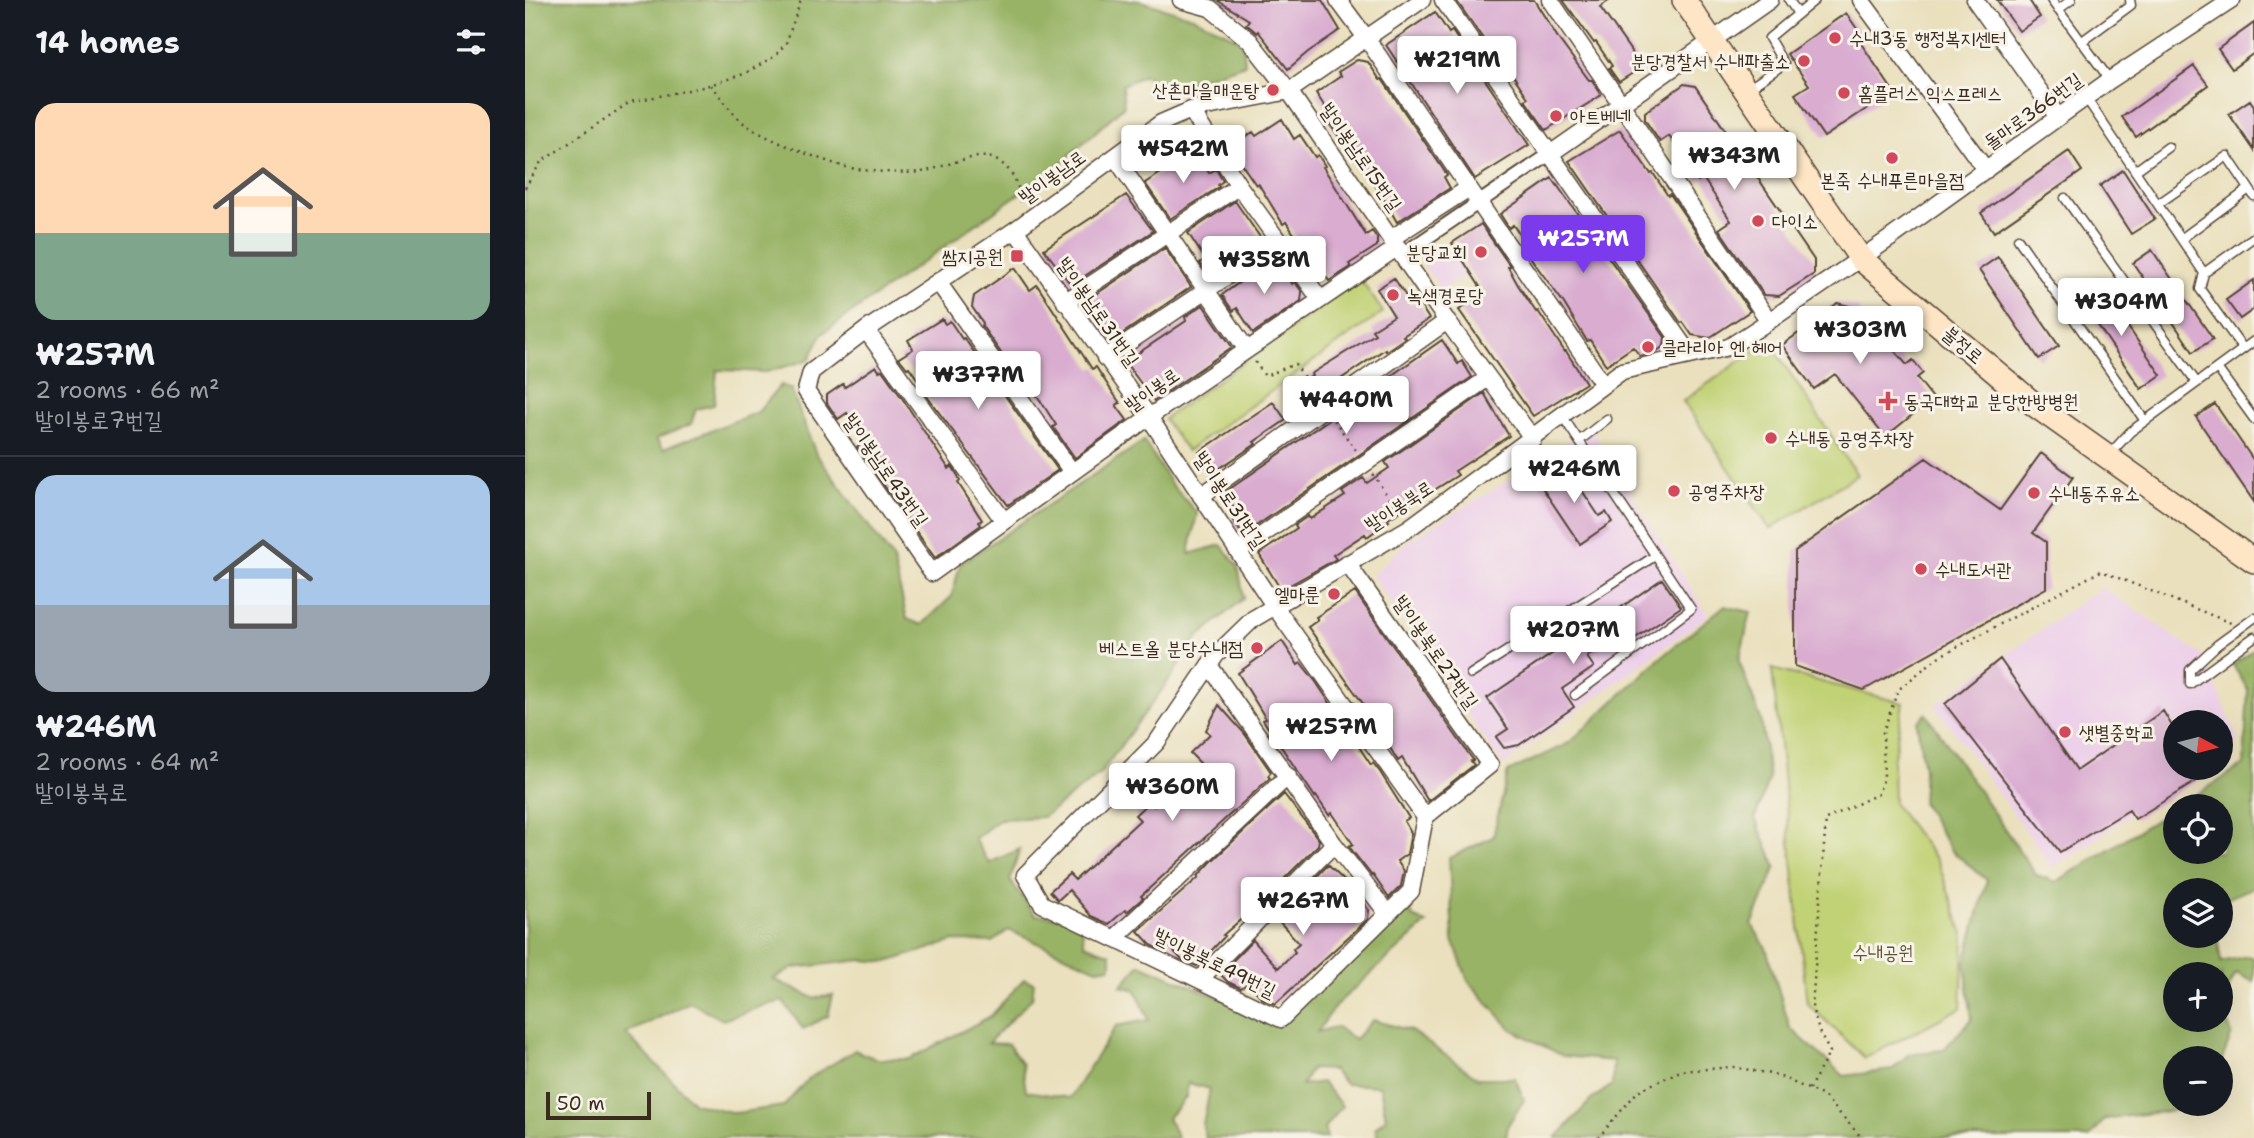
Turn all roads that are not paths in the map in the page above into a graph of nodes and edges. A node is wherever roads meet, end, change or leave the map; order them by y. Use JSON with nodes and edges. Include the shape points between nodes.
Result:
{"nodes":[{"id":1,"x":1181,"y":0,"type":"edge"},
{"id":2,"x":1338,"y":0,"type":"edge"},
{"id":3,"x":1422,"y":0,"type":"edge"},
{"id":4,"x":1443,"y":0,"type":"edge"},
{"id":5,"x":1550,"y":0,"type":"edge"},
{"id":6,"x":1684,"y":0,"type":"edge"},
{"id":7,"x":1770,"y":0,"type":"edge"},
{"id":8,"x":1789,"y":0,"type":"edge"},
{"id":9,"x":1815,"y":0,"type":"edge"},
{"id":10,"x":1861,"y":0,"type":"edge"},
{"id":11,"x":1975,"y":0,"type":"edge"},
{"id":12,"x":2051,"y":0,"type":"edge"},
{"id":13,"x":2071,"y":0,"type":"edge"},
{"id":14,"x":2130,"y":0,"type":"edge"},
{"id":15,"x":2232,"y":0,"type":"edge"},
{"id":16,"x":2058,"y":10,"type":"junction"},
{"id":17,"x":1798,"y":14,"type":"junction"},
{"id":18,"x":1367,"y":39,"type":"junction"},
{"id":19,"x":1712,"y":40,"type":"junction"},
{"id":20,"x":2081,"y":42,"type":"junction"},
{"id":21,"x":2111,"y":80,"type":"junction"},
{"id":22,"x":1289,"y":91,"type":"junction"},
{"id":23,"x":1746,"y":91,"type":"junction"},
{"id":24,"x":2086,"y":98,"type":"junction"},
{"id":25,"x":1623,"y":104,"type":"junction"},
{"id":26,"x":1191,"y":110,"type":"junction"},
{"id":27,"x":2058,"y":117,"type":"junction"},
{"id":28,"x":2168,"y":147,"type":"dead end"},
{"id":29,"x":1550,"y":154,"type":"junction"},
{"id":30,"x":1115,"y":157,"type":"junction"},
{"id":31,"x":1986,"y":170,"type":"junction"},
{"id":32,"x":2135,"y":171,"type":"junction"},
{"id":33,"x":1239,"y":186,"type":"junction"},
{"id":34,"x":1469,"y":188,"type":"junction"},
{"id":35,"x":2252,"y":192,"type":"edge"},
{"id":36,"x":2065,"y":198,"type":"dead end"},
{"id":37,"x":1480,"y":203,"type":"junction"},
{"id":38,"x":2158,"y":204,"type":"junction"},
{"id":39,"x":1019,"y":227,"type":"junction"},
{"id":40,"x":1168,"y":232,"type":"junction"},
{"id":41,"x":2254,"y":237,"type":"edge"},
{"id":42,"x":2018,"y":239,"type":"dead end"},
{"id":43,"x":2181,"y":239,"type":"junction"},
{"id":44,"x":1278,"y":242,"type":"junction"},
{"id":45,"x":1398,"y":247,"type":"junction"},
{"id":46,"x":1861,"y":259,"type":"junction"},
{"id":47,"x":2204,"y":273,"type":"junction"},
{"id":48,"x":938,"y":282,"type":"junction"},
{"id":49,"x":1204,"y":290,"type":"junction"},
{"id":50,"x":1320,"y":299,"type":"junction"},
{"id":51,"x":1065,"y":302,"type":"junction"},
{"id":52,"x":1447,"y":321,"type":"junction"},
{"id":53,"x":1769,"y":321,"type":"junction"},
{"id":54,"x":866,"y":330,"type":"junction"},
{"id":55,"x":2254,"y":341,"type":"edge"},
{"id":56,"x":2243,"y":349,"type":"junction"},
{"id":57,"x":1247,"y":350,"type":"junction"},
{"id":58,"x":1690,"y":355,"type":"junction"},
{"id":59,"x":1105,"y":358,"type":"junction"},
{"id":60,"x":2217,"y":368,"type":"junction"},
{"id":61,"x":1488,"y":378,"type":"junction"},
{"id":62,"x":2197,"y":383,"type":"junction"},
{"id":63,"x":1603,"y":384,"type":"junction"},
{"id":64,"x":806,"y":391,"type":"joint"},
{"id":65,"x":1561,"y":414,"type":"junction"},
{"id":66,"x":1149,"y":417,"type":"junction"},
{"id":67,"x":1608,"y":419,"type":"dead end"},
{"id":68,"x":2254,"y":419,"type":"edge"},
{"id":69,"x":2145,"y":421,"type":"junction"},
{"id":70,"x":1533,"y":439,"type":"junction"},
{"id":71,"x":1579,"y":441,"type":"junction"},
{"id":72,"x":2108,"y":456,"type":"junction"},
{"id":73,"x":1072,"y":472,"type":"junction"},
{"id":74,"x":1201,"y":495,"type":"junction"},
{"id":75,"x":1004,"y":521,"type":"junction"},
{"id":76,"x":1239,"y":551,"type":"junction"},
{"id":77,"x":1655,"y":556,"type":"junction"},
{"id":78,"x":2254,"y":561,"type":"edge"},
{"id":79,"x":1346,"y":563,"type":"junction"},
{"id":80,"x":932,"y":573,"type":"joint"},
{"id":81,"x":1275,"y":607,"type":"junction"},
{"id":82,"x":2254,"y":618,"type":"edge"},
{"id":83,"x":2254,"y":637,"type":"edge"},
{"id":84,"x":1209,"y":665,"type":"junction"},
{"id":85,"x":1471,"y":674,"type":"dead end"},
{"id":86,"x":1575,"y":695,"type":"dead end"},
{"id":87,"x":1287,"y":776,"type":"junction"},
{"id":88,"x":1425,"y":817,"type":"junction"},
{"id":89,"x":1334,"y":844,"type":"junction"},
{"id":90,"x":1025,"y":875,"type":"joint"},
{"id":91,"x":1388,"y":914,"type":"junction"},
{"id":92,"x":1115,"y":938,"type":"junction"},
{"id":93,"x":1200,"y":979,"type":"junction"}],
"edges":[{"from":1,"to":22,"type":"street","name":"발이봉남로15번길","via":[[1210,8],[1250,41]]},
{"from":2,"to":18,"type":"street"},
{"from":3,"to":18,"type":"street","name":"발이봉남로"},
{"from":4,"to":29,"type":"street"},
{"from":5,"to":25,"type":"street"},
{"from":6,"to":19,"type":"main road","name":"불정로"},
{"from":7,"to":19,"type":"street","name":"발이봉로"},
{"from":8,"to":17,"type":"lane"},
{"from":9,"to":17,"type":"lane"},
{"from":10,"to":31,"type":"street"},
{"from":11,"to":27,"type":"street"},
{"from":12,"to":16,"type":"lane"},
{"from":13,"to":16,"type":"lane"},
{"from":14,"to":20,"type":"lane","via":[[2131,5]]},
{"from":15,"to":21,"type":"street","name":"돌마로366번길"},
{"from":16,"to":20,"type":"lane"},
{"from":17,"to":23,"type":"lane","via":[[1769,38],[1784,64]]},
{"from":18,"to":22,"type":"street","name":"발이봉남로"},
{"from":18,"to":34,"type":"street"},
{"from":19,"to":23,"type":"main road","name":"불정로"},
{"from":19,"to":25,"type":"street","name":"발이봉로"},
{"from":20,"to":21,"type":"lane"},
{"from":21,"to":24,"type":"street","name":"돌마로366번길"},
{"from":22,"to":26,"type":"street","name":"발이봉남로"},
{"from":22,"to":45,"type":"street","name":"발이봉남로15번길"},
{"from":23,"to":46,"type":"main road","name":"불정로"},
{"from":24,"to":27,"type":"street","name":"돌마로366번길"},
{"from":24,"to":32,"type":"lane"},
{"from":25,"to":29,"type":"street","name":"발이봉로"},
{"from":25,"to":53,"type":"street"},
{"from":26,"to":30,"type":"street","name":"발이봉남로","via":[[1161,122]]},
{"from":26,"to":33,"type":"street"},
{"from":27,"to":31,"type":"street","name":"돌마로366번길"},
{"from":28,"to":32,"type":"lane"},
{"from":29,"to":37,"type":"street","name":"발이봉로"},
{"from":29,"to":58,"type":"street"},
{"from":30,"to":39,"type":"street","name":"발이봉남로"},
{"from":30,"to":40,"type":"street"},
{"from":31,"to":46,"type":"street","name":"돌마로366번길"},
{"from":32,"to":38,"type":"lane"},
{"from":33,"to":40,"type":"street"},
{"from":33,"to":44,"type":"street"},
{"from":34,"to":37,"type":"street"},
{"from":34,"to":45,"type":"street"},
{"from":35,"to":38,"type":"lane","via":[[2227,156]]},
{"from":35,"to":43,"type":"lane"},
{"from":36,"to":62,"type":"lane"},
{"from":37,"to":45,"type":"street","name":"발이봉로"},
{"from":37,"to":63,"type":"street"},
{"from":38,"to":43,"type":"lane"},
{"from":39,"to":48,"type":"street","name":"발이봉남로"},
{"from":39,"to":51,"type":"street","name":"발이봉남로31번길"},
{"from":40,"to":49,"type":"street"},
{"from":40,"to":51,"type":"street"},
{"from":41,"to":47,"type":"lane"},
{"from":42,"to":69,"type":"lane"},
{"from":43,"to":47,"type":"lane"},
{"from":44,"to":49,"type":"street"},
{"from":44,"to":50,"type":"street"},
{"from":45,"to":50,"type":"street","name":"발이봉로"},
{"from":45,"to":52,"type":"street","name":"발이봉남로15번길"},
{"from":46,"to":53,"type":"street","name":"발이봉북로"},
{"from":46,"to":72,"type":"main road","name":"불정로","via":[[2036,406]]},
{"from":47,"to":56,"type":"lane","via":[[2200,289]]},
{"from":48,"to":54,"type":"street","name":"발이봉남로"},
{"from":48,"to":73,"type":"street"},
{"from":49,"to":57,"type":"street"},
{"from":49,"to":59,"type":"street"},
{"from":50,"to":57,"type":"street","name":"발이봉로"},
{"from":51,"to":59,"type":"street","name":"발이봉남로31번길"},
{"from":52,"to":61,"type":"street","name":"발이봉남로15번길"},
{"from":52,"to":74,"type":"street"},
{"from":53,"to":58,"type":"street","name":"발이봉북로","via":[[1729,347]]},
{"from":54,"to":64,"type":"street","name":"발이봉남로","via":[[811,372]]},
{"from":54,"to":75,"type":"street"},
{"from":55,"to":56,"type":"lane"},
{"from":56,"to":60,"type":"lane"},
{"from":57,"to":66,"type":"street","name":"발이봉로"},
{"from":58,"to":63,"type":"street","name":"발이봉북로","via":[[1622,371]]},
{"from":59,"to":66,"type":"street","name":"발이봉남로31번길"},
{"from":60,"to":62,"type":"lane"},
{"from":60,"to":68,"type":"lane"},
{"from":61,"to":70,"type":"street","name":"발이봉남로15번길"},
{"from":61,"to":76,"type":"street"},
{"from":62,"to":69,"type":"lane"},
{"from":63,"to":65,"type":"street","name":"발이봉북로"},
{"from":64,"to":80,"type":"street","name":"발이봉남로43번길"},
{"from":65,"to":70,"type":"street","name":"발이봉북로"},
{"from":65,"to":71,"type":"lane"},
{"from":66,"to":73,"type":"street","name":"발이봉로"},
{"from":66,"to":74,"type":"street","name":"발이봉로31번길"},
{"from":67,"to":71,"type":"lane"},
{"from":69,"to":72,"type":"lane"},
{"from":70,"to":79,"type":"street","name":"발이봉북로","via":[[1409,528]]},
{"from":71,"to":77,"type":"lane"},
{"from":72,"to":78,"type":"main road","name":"불정로"},
{"from":73,"to":75,"type":"street","name":"발이봉로"},
{"from":74,"to":76,"type":"street","name":"발이봉로31번길"},
{"from":75,"to":80,"type":"street","name":"발이봉로"},
{"from":76,"to":81,"type":"street","name":"발이봉로31번길"},
{"from":77,"to":85,"type":"lane"},
{"from":77,"to":86,"type":"lane","via":[[1691,609]]},
{"from":79,"to":81,"type":"street","name":"발이봉북로"},
{"from":79,"to":88,"type":"street","name":"발이봉북로27번길","via":[[1490,765]]},
{"from":81,"to":84,"type":"street","name":"발이봉북로","via":[[1253,619]]},
{"from":81,"to":88,"type":"street","name":"발이봉로31번길"},
{"from":82,"to":83,"type":"lane","via":[[2190,670],[2190,684]]},
{"from":84,"to":87,"type":"street"},
{"from":84,"to":90,"type":"street","name":"발이봉북로","via":[[1157,742]]},
{"from":87,"to":89,"type":"street"},
{"from":87,"to":92,"type":"street"},
{"from":88,"to":91,"type":"street","name":"발이봉북로49번길","via":[[1411,891]]},
{"from":89,"to":91,"type":"street"},
{"from":89,"to":93,"type":"street"},
{"from":90,"to":92,"type":"street","name":"발이봉북로49번길","via":[[1042,904]]},
{"from":91,"to":93,"type":"street","name":"발이봉북로49번길","via":[[1281,1019]]},
{"from":92,"to":93,"type":"street","name":"발이봉북로49번길"}]}
